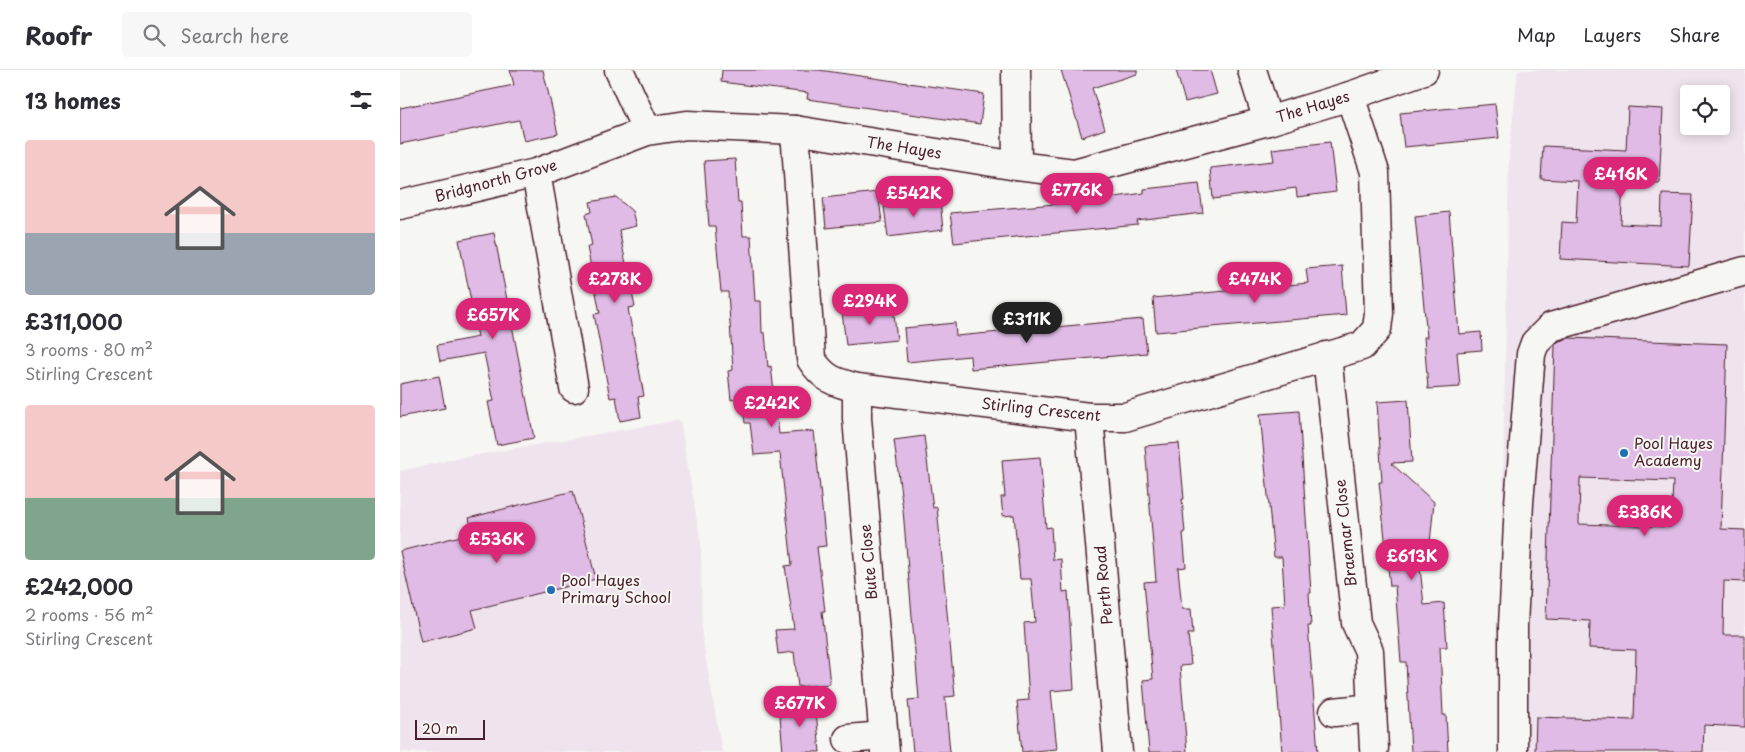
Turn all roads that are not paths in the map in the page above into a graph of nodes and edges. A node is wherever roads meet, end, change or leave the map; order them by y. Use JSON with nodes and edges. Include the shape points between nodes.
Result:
{"nodes":[{"id":1,"x":619,"y":70,"type":"edge"},
{"id":2,"x":1016,"y":70,"type":"edge"},
{"id":3,"x":1252,"y":70,"type":"edge"},
{"id":4,"x":1424,"y":70,"type":"edge"},
{"id":5,"x":1350,"y":96,"type":"junction"},
{"id":6,"x":1268,"y":121,"type":"junction"},
{"id":7,"x":795,"y":130,"type":"junction"},
{"id":8,"x":647,"y":132,"type":"junction"},
{"id":9,"x":1017,"y":166,"type":"junction"},
{"id":10,"x":536,"y":173,"type":"junction"},
{"id":11,"x":400,"y":205,"type":"edge"},
{"id":12,"x":1745,"y":271,"type":"edge"},
{"id":13,"x":1327,"y":356,"type":"junction"},
{"id":14,"x":574,"y":388,"type":"dead end"},
{"id":15,"x":857,"y":388,"type":"junction"},
{"id":16,"x":1089,"y":417,"type":"junction"},
{"id":17,"x":1372,"y":708,"type":"junction"},
{"id":18,"x":1334,"y":712,"type":"dead end"},
{"id":19,"x":848,"y":739,"type":"dead end"},
{"id":20,"x":884,"y":744,"type":"edge"},
{"id":21,"x":1374,"y":748,"type":"dead end"},
{"id":22,"x":1118,"y":752,"type":"edge"},
{"id":23,"x":1513,"y":752,"type":"edge"}],
"edges":[{"from":1,"to":8,"type":"street"},
{"from":2,"to":9,"type":"street"},
{"from":3,"to":6,"type":"street"},
{"from":4,"to":5,"type":"street","name":"The Hayes"},
{"from":5,"to":6,"type":"street","name":"The Hayes"},
{"from":5,"to":13,"type":"street","name":"Stirling Crescent","via":[[1375,172],[1380,313],[1377,329],[1362,346]]},
{"from":6,"to":9,"type":"street","name":"The Hayes","via":[[1074,173]]},
{"from":7,"to":8,"type":"street","name":"The Hayes","via":[[687,125]]},
{"from":7,"to":9,"type":"street","name":"The Hayes"},
{"from":7,"to":15,"type":"street","name":"Stirling Crescent","via":[[811,359],[818,370],[833,382]]},
{"from":8,"to":10,"type":"street","name":"Bridgnorth Grove"},
{"from":10,"to":11,"type":"street","name":"Bridgnorth Grove"},
{"from":10,"to":14,"type":"street"},
{"from":12,"to":23,"type":"street","via":[[1551,327],[1535,343],[1531,354],[1519,504],[1513,626]]},
{"from":13,"to":16,"type":"street","name":"Stirling Crescent","via":[[1125,417]]},
{"from":13,"to":17,"type":"street","name":"Braemar Close","via":[[1356,623],[1369,651]]},
{"from":15,"to":16,"type":"street","name":"Stirling Crescent"},
{"from":15,"to":20,"type":"street","name":"Bute Close"},
{"from":16,"to":22,"type":"street","name":"Perth Road"},
{"from":17,"to":18,"type":"street"},
{"from":17,"to":21,"type":"street","name":"Braemar Close"},
{"from":19,"to":20,"type":"street","name":"Bute Close"}]}
